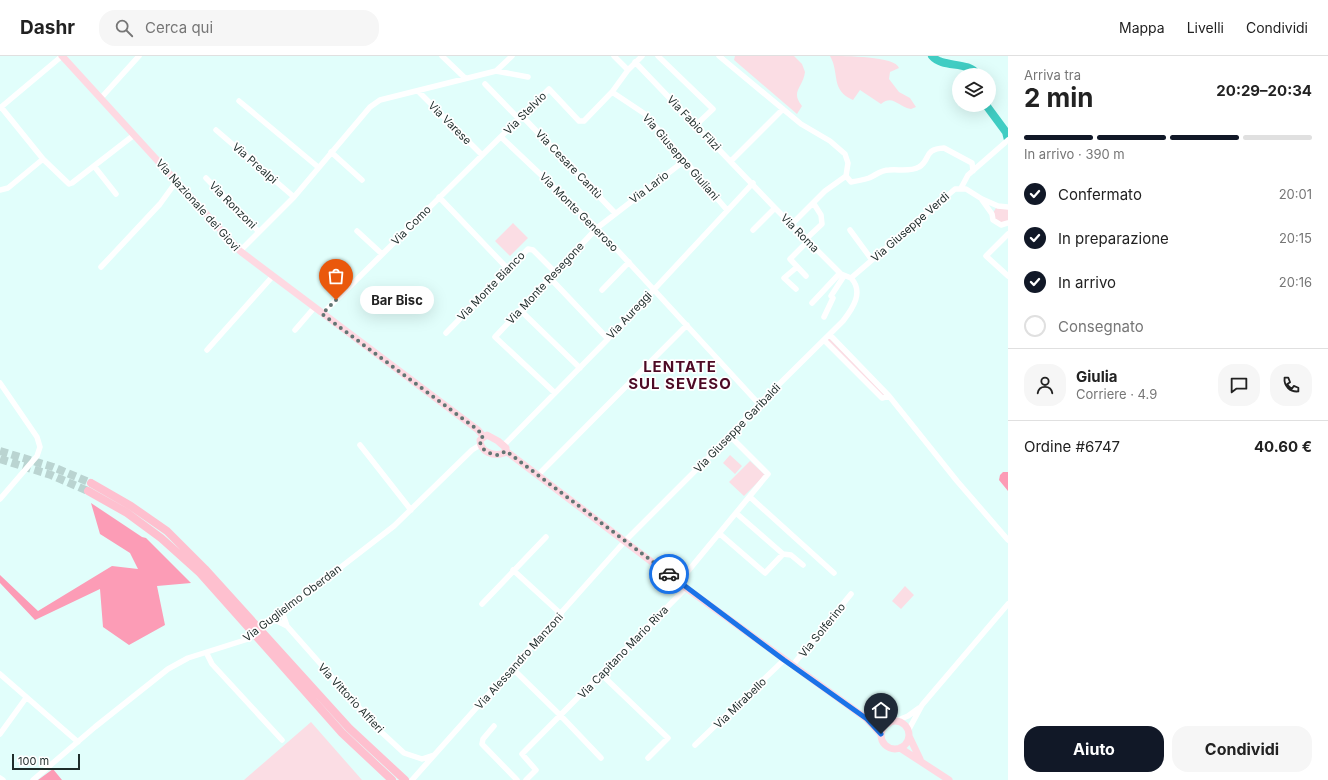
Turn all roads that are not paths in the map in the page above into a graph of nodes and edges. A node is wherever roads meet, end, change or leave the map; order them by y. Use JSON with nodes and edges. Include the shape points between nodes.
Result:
{"nodes":[{"id":1,"x":62,"y":56,"type":"edge"},
{"id":2,"x":139,"y":56,"type":"edge"},
{"id":3,"x":442,"y":56,"type":"edge"},
{"id":4,"x":512,"y":56,"type":"edge"},
{"id":5,"x":614,"y":56,"type":"edge"},
{"id":6,"x":642,"y":56,"type":"edge"},
{"id":7,"x":658,"y":56,"type":"edge"},
{"id":8,"x":719,"y":56,"type":"edge"},
{"id":9,"x":635,"y":62,"type":"junction"},
{"id":10,"x":628,"y":70,"type":"junction"},
{"id":11,"x":496,"y":71,"type":"junction"},
{"id":12,"x":528,"y":77,"type":"dead end"},
{"id":13,"x":465,"y":78,"type":"junction"},
{"id":14,"x":485,"y":84,"type":"dead end"},
{"id":15,"x":418,"y":91,"type":"junction"},
{"id":16,"x":612,"y":92,"type":"junction"},
{"id":17,"x":101,"y":98,"type":"junction"},
{"id":18,"x":238,"y":101,"type":"dead end"},
{"id":19,"x":1,"y":107,"type":"edge"},
{"id":20,"x":783,"y":109,"type":"junction"},
{"id":21,"x":521,"y":118,"type":"junction"},
{"id":22,"x":696,"y":125,"type":"junction"},
{"id":23,"x":216,"y":130,"type":"dead end"},
{"id":24,"x":134,"y":134,"type":"junction"},
{"id":25,"x":501,"y":137,"type":"junction"},
{"id":26,"x":1008,"y":140,"type":"edge"},
{"id":27,"x":331,"y":152,"type":"junction"},
{"id":28,"x":482,"y":155,"type":"junction"},
{"id":29,"x":43,"y":159,"type":"junction"},
{"id":30,"x":731,"y":160,"type":"junction"},
{"id":31,"x":684,"y":161,"type":"junction"},
{"id":32,"x":94,"y":166,"type":"junction"},
{"id":33,"x":318,"y":168,"type":"junction"},
{"id":34,"x":973,"y":171,"type":"junction"},
{"id":35,"x":846,"y":176,"type":"junction"},
{"id":36,"x":206,"y":178,"type":"dead end"},
{"id":37,"x":362,"y":180,"type":"dead end"},
{"id":38,"x":176,"y":182,"type":"junction"},
{"id":39,"x":753,"y":183,"type":"junction"},
{"id":40,"x":961,"y":188,"type":"junction"},
{"id":41,"x":0,"y":190,"type":"edge"},
{"id":42,"x":116,"y":194,"type":"dead end"},
{"id":43,"x":294,"y":196,"type":"junction"},
{"id":44,"x":439,"y":197,"type":"junction"},
{"id":45,"x":982,"y":200,"type":"junction"},
{"id":46,"x":814,"y":204,"type":"junction"},
{"id":47,"x":1004,"y":205,"type":"edge"},
{"id":48,"x":775,"y":208,"type":"junction"},
{"id":49,"x":727,"y":210,"type":"junction"},
{"id":50,"x":615,"y":213,"type":"junction"},
{"id":51,"x":992,"y":214,"type":"junction"},
{"id":52,"x":1008,"y":223,"type":"edge"},
{"id":53,"x":791,"y":225,"type":"junction"},
{"id":54,"x":596,"y":228,"type":"junction"},
{"id":55,"x":753,"y":230,"type":"dead end"},
{"id":56,"x":850,"y":230,"type":"dead end"},
{"id":57,"x":357,"y":231,"type":"dead end"},
{"id":58,"x":260,"y":232,"type":"junction"},
{"id":59,"x":1008,"y":234,"type":"edge"},
{"id":60,"x":806,"y":239,"type":"junction"},
{"id":61,"x":240,"y":251,"type":"junction"},
{"id":62,"x":382,"y":254,"type":"junction"},
{"id":63,"x":872,"y":260,"type":"junction"},
{"id":64,"x":629,"y":262,"type":"junction"},
{"id":65,"x":101,"y":267,"type":"dead end"},
{"id":66,"x":797,"y":267,"type":"junction"},
{"id":67,"x":508,"y":268,"type":"junction"},
{"id":68,"x":555,"y":272,"type":"junction"},
{"id":69,"x":842,"y":274,"type":"junction"},
{"id":70,"x":272,"y":276,"type":"junction"},
{"id":71,"x":806,"y":276,"type":"dead end"},
{"id":72,"x":1008,"y":276,"type":"edge"},
{"id":73,"x":550,"y":278,"type":"junction"},
{"id":74,"x":851,"y":278,"type":"junction"},
{"id":75,"x":654,"y":289,"type":"junction"},
{"id":76,"x":796,"y":289,"type":"dead end"},
{"id":77,"x":602,"y":290,"type":"dead end"},
{"id":78,"x":812,"y":303,"type":"dead end"},
{"id":79,"x":314,"y":308,"type":"junction"},
{"id":80,"x":520,"y":310,"type":"junction"},
{"id":81,"x":322,"y":314,"type":"junction"},
{"id":82,"x":824,"y":317,"type":"dead end"},
{"id":83,"x":687,"y":325,"type":"junction"},
{"id":84,"x":295,"y":330,"type":"dead end"},
{"id":85,"x":446,"y":333,"type":"dead end"},
{"id":86,"x":830,"y":335,"type":"junction"},
{"id":87,"x":608,"y":339,"type":"junction"},
{"id":88,"x":824,"y":340,"type":"junction"},
{"id":89,"x":207,"y":350,"type":"dead end"},
{"id":90,"x":580,"y":368,"type":"junction"},
{"id":91,"x":0,"y":382,"type":"edge"},
{"id":92,"x":555,"y":394,"type":"junction"},
{"id":93,"x":889,"y":396,"type":"junction"},
{"id":94,"x":759,"y":404,"type":"junction"},
{"id":95,"x":483,"y":436,"type":"junction"},
{"id":96,"x":730,"y":436,"type":"junction"},
{"id":97,"x":360,"y":445,"type":"dead end"},
{"id":98,"x":480,"y":445,"type":"junction"},
{"id":99,"x":505,"y":448,"type":"junction"},
{"id":100,"x":538,"y":475,"type":"junction"},
{"id":101,"x":750,"y":497,"type":"junction"},
{"id":102,"x":0,"y":499,"type":"edge"},
{"id":103,"x":411,"y":510,"type":"junction"},
{"id":104,"x":736,"y":513,"type":"junction"},
{"id":105,"x":720,"y":534,"type":"junction"},
{"id":106,"x":546,"y":537,"type":"dead end"},
{"id":107,"x":1008,"y":540,"type":"edge"},
{"id":108,"x":625,"y":541,"type":"junction"},
{"id":109,"x":783,"y":554,"type":"junction"},
{"id":110,"x":803,"y":565,"type":"dead end"},
{"id":111,"x":513,"y":570,"type":"junction"},
{"id":112,"x":834,"y":573,"type":"dead end"},
{"id":113,"x":679,"y":582,"type":"junction"},
{"id":114,"x":686,"y":588,"type":"junction"},
{"id":115,"x":851,"y":594,"type":"dead end"},
{"id":116,"x":482,"y":604,"type":"dead end"},
{"id":117,"x":1008,"y":604,"type":"edge"},
{"id":118,"x":282,"y":611,"type":"junction"},
{"id":119,"x":562,"y":614,"type":"junction"},
{"id":120,"x":273,"y":619,"type":"junction"},
{"id":121,"x":287,"y":626,"type":"junction"},
{"id":122,"x":207,"y":654,"type":"junction"},
{"id":123,"x":784,"y":660,"type":"junction"},
{"id":124,"x":792,"y":666,"type":"junction"},
{"id":125,"x":513,"y":669,"type":"junction"},
{"id":126,"x":0,"y":674,"type":"edge"},
{"id":127,"x":601,"y":674,"type":"junction"},
{"id":128,"x":26,"y":698,"type":"junction"},
{"id":129,"x":922,"y":705,"type":"junction"},
{"id":130,"x":561,"y":716,"type":"junction"},
{"id":131,"x":867,"y":719,"type":"junction"},
{"id":132,"x":893,"y":722,"type":"junction"},
{"id":133,"x":494,"y":726,"type":"dead end"},
{"id":134,"x":0,"y":734,"type":"edge"},
{"id":135,"x":881,"y":734,"type":"junction"},
{"id":136,"x":909,"y":734,"type":"junction"},
{"id":137,"x":282,"y":740,"type":"dead end"},
{"id":138,"x":78,"y":742,"type":"junction"},
{"id":139,"x":695,"y":745,"type":"dead end"},
{"id":140,"x":900,"y":748,"type":"junction"},
{"id":141,"x":437,"y":753,"type":"junction"},
{"id":142,"x":601,"y":758,"type":"dead end"},
{"id":143,"x":648,"y":758,"type":"dead end"},
{"id":144,"x":920,"y":760,"type":"junction"},
{"id":145,"x":0,"y":778,"type":"edge"},
{"id":146,"x":3,"y":780,"type":"edge"},
{"id":147,"x":33,"y":780,"type":"edge"},
{"id":148,"x":392,"y":780,"type":"edge"},
{"id":149,"x":404,"y":780,"type":"edge"},
{"id":150,"x":412,"y":780,"type":"edge"},
{"id":151,"x":517,"y":780,"type":"edge"},
{"id":152,"x":526,"y":780,"type":"edge"},
{"id":153,"x":949,"y":780,"type":"edge"}],
"edges":[{"from":1,"to":17,"type":"main road","name":"Via Nazionale dei Giovi"},
{"from":1,"to":19,"type":"street"},
{"from":2,"to":17,"type":"street"},
{"from":3,"to":13,"type":"street"},
{"from":4,"to":11,"type":"street"},
{"from":5,"to":10,"type":"street"},
{"from":6,"to":9,"type":"street"},
{"from":7,"to":22,"type":"street","via":[[713,109]]},
{"from":8,"to":20,"type":"street"},
{"from":9,"to":10,"type":"street"},
{"from":9,"to":22,"type":"street","name":"Via Fabio Filzi"},
{"from":10,"to":16,"type":"street"},
{"from":11,"to":12,"type":"street"},
{"from":11,"to":13,"type":"street"},
{"from":13,"to":15,"type":"street"},
{"from":14,"to":21,"type":"street","name":"Via Cesare Cantù"},
{"from":15,"to":27,"type":"street","via":[[380,100],[370,107]]},
{"from":15,"to":28,"type":"street","name":"Via Varese"},
{"from":16,"to":21,"type":"street","name":"Via Stelvio","via":[[587,120],[581,122],[549,89]]},
{"from":16,"to":31,"type":"street","name":"Via Giuseppe Giuliani","via":[[645,114]]},
{"from":17,"to":24,"type":"main road","name":"Via Nazionale dei Giovi"},
{"from":18,"to":33,"type":"street"},
{"from":19,"to":29,"type":"street"},
{"from":20,"to":30,"type":"street"},
{"from":20,"to":35,"type":"street","via":[[845,154],[848,163]]},
{"from":21,"to":25,"type":"street","name":"Via Stelvio"},
{"from":21,"to":50,"type":"street","name":"Via Cesare Cantù"},
{"from":22,"to":30,"type":"street","name":"Via Fabio Filzi"},
{"from":23,"to":43,"type":"street","name":"Via Prealpi"},
{"from":24,"to":32,"type":"street"},
{"from":24,"to":38,"type":"main road","name":"Via Nazionale dei Giovi"},
{"from":25,"to":28,"type":"street","name":"Via Como"},
{"from":25,"to":54,"type":"street","name":"Via Monte Generoso"},
{"from":26,"to":34,"type":"street","name":"Via Giuseppe Verdi"},
{"from":27,"to":33,"type":"street"},
{"from":27,"to":37,"type":"street"},
{"from":28,"to":44,"type":"street","name":"Via Como"},
{"from":29,"to":32,"type":"street","via":[[66,183],[72,183]]},
{"from":29,"to":41,"type":"street","via":[[8,188]]},
{"from":30,"to":39,"type":"street","name":"Via Fabio Filzi"},
{"from":31,"to":49,"type":"street","name":"Via Giuseppe Giuliani"},
{"from":31,"to":50,"type":"street","name":"Via Lario"},
{"from":32,"to":42,"type":"street"},
{"from":33,"to":43,"type":"street"},
{"from":34,"to":35,"type":"street","via":[[972,163],[944,148],[932,151],[921,166],[915,169],[878,172],[851,182]]},
{"from":34,"to":40,"type":"street","name":"Via Giuseppe Verdi"},
{"from":35,"to":46,"type":"street","via":[[825,191]]},
{"from":36,"to":58,"type":"street","name":"Via Ronzoni"},
{"from":38,"to":61,"type":"main road","name":"Via Nazionale dei Giovi"},
{"from":38,"to":65,"type":"street","via":[[160,204]]},
{"from":39,"to":48,"type":"street","name":"Via Roma"},
{"from":39,"to":49,"type":"street","name":"Via Aureggi"},
{"from":40,"to":45,"type":"street"},
{"from":40,"to":63,"type":"street","name":"Via Giuseppe Verdi","via":[[950,192]]},
{"from":43,"to":58,"type":"street"},
{"from":44,"to":62,"type":"street","name":"Via Como"},
{"from":44,"to":67,"type":"street"},
{"from":45,"to":47,"type":"street"},
{"from":45,"to":51,"type":"street"},
{"from":46,"to":53,"type":"street"},
{"from":46,"to":60,"type":"street","via":[[821,215],[822,224]]},
{"from":47,"to":51,"type":"street","via":[[994,208]]},
{"from":48,"to":53,"type":"street","name":"Via Roma"},
{"from":48,"to":55,"type":"street"},
{"from":49,"to":75,"type":"street","name":"Via Aureggi"},
{"from":50,"to":54,"type":"street","name":"Via Monte Resegone"},
{"from":51,"to":52,"type":"street","via":[[997,224]]},
{"from":53,"to":60,"type":"street","name":"Via Roma"},
{"from":54,"to":64,"type":"street","name":"Via Monte Generoso"},
{"from":54,"to":68,"type":"street","name":"Via Monte Resegone"},
{"from":56,"to":63,"type":"street"},
{"from":57,"to":62,"type":"street"},
{"from":58,"to":61,"type":"street"},
{"from":59,"to":72,"type":"street","via":[[986,256]]},
{"from":60,"to":66,"type":"street","via":[[790,259]]},
{"from":60,"to":69,"type":"street","name":"Via Roma"},
{"from":61,"to":70,"type":"main road","name":"Via Nazionale dei Giovi"},
{"from":62,"to":81,"type":"street","name":"Via Como"},
{"from":63,"to":74,"type":"street","name":"Via Giuseppe Verdi"},
{"from":64,"to":75,"type":"street","name":"Via Monte Generoso"},
{"from":64,"to":77,"type":"street"},
{"from":66,"to":71,"type":"street"},
{"from":66,"to":76,"type":"street","via":[[784,278]]},
{"from":67,"to":68,"type":"street","name":"Via Monte Bianco","via":[[528,249],[533,250]]},
{"from":67,"to":85,"type":"street","name":"Via Monte Bianco"},
{"from":68,"to":73,"type":"street","name":"Via Monte Resegone"},
{"from":69,"to":74,"type":"street","name":"Via Roma"},
{"from":69,"to":78,"type":"street"},
{"from":69,"to":82,"type":"street"},
{"from":70,"to":79,"type":"main road","name":"Via Nazionale dei Giovi"},
{"from":70,"to":89,"type":"street"},
{"from":73,"to":80,"type":"street","name":"Via Monte Resegone"},
{"from":73,"to":87,"type":"street"},
{"from":74,"to":86,"type":"street","name":"Via Giuseppe Garibaldi","via":[[856,285],[857,295],[848,314]]},
{"from":75,"to":83,"type":"street","name":"Via Monte Generoso"},
{"from":75,"to":87,"type":"street","name":"Via Aureggi"},
{"from":79,"to":81,"type":"main road","name":"Via Nazionale dei Giovi"},
{"from":79,"to":84,"type":"street"},
{"from":80,"to":90,"type":"street"},
{"from":80,"to":92,"type":"street","name":"Via Monte Resegone","via":[[495,337]]},
{"from":81,"to":95,"type":"main road","name":"Via Nazionale dei Giovi"},
{"from":83,"to":94,"type":"street","name":"Via Monte Generoso"},
{"from":83,"to":100,"type":"street"},
{"from":86,"to":88,"type":"street","name":"Via Giuseppe Garibaldi"},
{"from":86,"to":93,"type":"street"},
{"from":87,"to":90,"type":"street","name":"Via Aureggi"},
{"from":88,"to":93,"type":"street","via":[[882,398]]},
{"from":88,"to":94,"type":"street","name":"Via Giuseppe Garibaldi"},
{"from":90,"to":92,"type":"street","name":"Via Aureggi"},
{"from":91,"to":102,"type":"street","via":[[37,437],[40,447],[25,471]]},
{"from":92,"to":99,"type":"street","name":"Via Aureggi"},
{"from":93,"to":107,"type":"street"},
{"from":94,"to":96,"type":"street","name":"Via Giuseppe Garibaldi"},
{"from":95,"to":98,"type":"main road"},
{"from":95,"to":99,"type":"main road","name":"Via Nazionale dei Giovi","via":[[491,437]]},
{"from":96,"to":101,"type":"street","via":[[768,474]]},
{"from":96,"to":108,"type":"street","name":"Via Giuseppe Garibaldi"},
{"from":97,"to":103,"type":"street"},
{"from":98,"to":99,"type":"main road","via":[[491,454],[502,454]]},
{"from":98,"to":103,"type":"street","name":"Via Guglielmo Oberdan"},
{"from":99,"to":100,"type":"main road","name":"Via Nazionale dei Giovi"},
{"from":100,"to":108,"type":"main road","name":"Via Nazionale dei Giovi"},
{"from":101,"to":104,"type":"street"},
{"from":101,"to":112,"type":"street"},
{"from":103,"to":118,"type":"street","name":"Via Guglielmo Oberdan","via":[[394,526]]},
{"from":104,"to":105,"type":"street"},
{"from":104,"to":109,"type":"street"},
{"from":105,"to":109,"type":"street","via":[[765,573]]},
{"from":105,"to":113,"type":"street"},
{"from":106,"to":111,"type":"street"},
{"from":108,"to":113,"type":"main road","name":"Via Nazionale dei Giovi"},
{"from":108,"to":119,"type":"street","name":"Via Alessandro Manzoni"},
{"from":109,"to":110,"type":"street","via":[[791,555]]},
{"from":111,"to":116,"type":"street"},
{"from":111,"to":119,"type":"street"},
{"from":113,"to":114,"type":"main road","name":"Via Nazionale dei Giovi"},
{"from":114,"to":123,"type":"main road","name":"Via Nazionale dei Giovi"},
{"from":114,"to":127,"type":"street","name":"Via Capitano Mario Riva"},
{"from":115,"to":124,"type":"street","name":"Via Solferino"},
{"from":117,"to":129,"type":"street"},
{"from":118,"to":120,"type":"street","name":"Via Guglielmo Oberdan"},
{"from":118,"to":121,"type":"street"},
{"from":119,"to":125,"type":"street","name":"Via Alessandro Manzoni"},
{"from":120,"to":121,"type":"street","name":"Via Vittorio Alfieri"},
{"from":120,"to":122,"type":"street","name":"Via Guglielmo Oberdan","via":[[248,639]]},
{"from":121,"to":141,"type":"street","name":"Via Vittorio Alfieri","via":[[378,729],[404,753],[422,760]]},
{"from":122,"to":137,"type":"street","via":[[212,664]]},
{"from":122,"to":138,"type":"street","name":"Via Guglielmo Oberdan","via":[[188,658],[168,669]]},
{"from":123,"to":124,"type":"main road","name":"Via Nazionale dei Giovi"},
{"from":123,"to":139,"type":"street","name":"Via Mirabello"},
{"from":124,"to":131,"type":"main road","name":"Via Nazionale dei Giovi"},
{"from":125,"to":130,"type":"street"},
{"from":125,"to":141,"type":"street","name":"Via Alessandro Manzoni"},
{"from":126,"to":128,"type":"street"},
{"from":127,"to":130,"type":"street","name":"Via Capitano Mario Riva"},
{"from":127,"to":143,"type":"street","via":[[668,738]]},
{"from":128,"to":134,"type":"street"},
{"from":128,"to":138,"type":"street"},
{"from":129,"to":132,"type":"street","via":[[908,716]]},
{"from":129,"to":136,"type":"street"},
{"from":130,"to":142,"type":"street"},
{"from":130,"to":152,"type":"street","name":"Via Capitano Mario Riva","via":[[522,754],[536,770]]},
{"from":131,"to":132,"type":"main road","name":"Via Nazionale dei Giovi"},
{"from":131,"to":135,"type":"main road","name":"Via Nazionale dei Giovi"},
{"from":132,"to":135,"type":"main road","via":[[884,727]]},
{"from":132,"to":136,"type":"main road","via":[[904,725]]},
{"from":133,"to":151,"type":"street","via":[[482,744]]},
{"from":135,"to":140,"type":"main road","via":[[886,746]]},
{"from":136,"to":140,"type":"main road","via":[[906,744]]},
{"from":136,"to":144,"type":"main road"},
{"from":138,"to":147,"type":"street","name":"Via Guglielmo Oberdan"},
{"from":140,"to":144,"type":"main road"},
{"from":141,"to":150,"type":"street","name":"Via Alessandro Manzoni"},
{"from":144,"to":153,"type":"main road"},
{"from":145,"to":146,"type":"street"},
{"from":148,"to":149,"type":"highway","via":[[342,733],[200,573],[156,534],[90,487],[131,506],[167,531],[205,569],[349,728]]}]}
